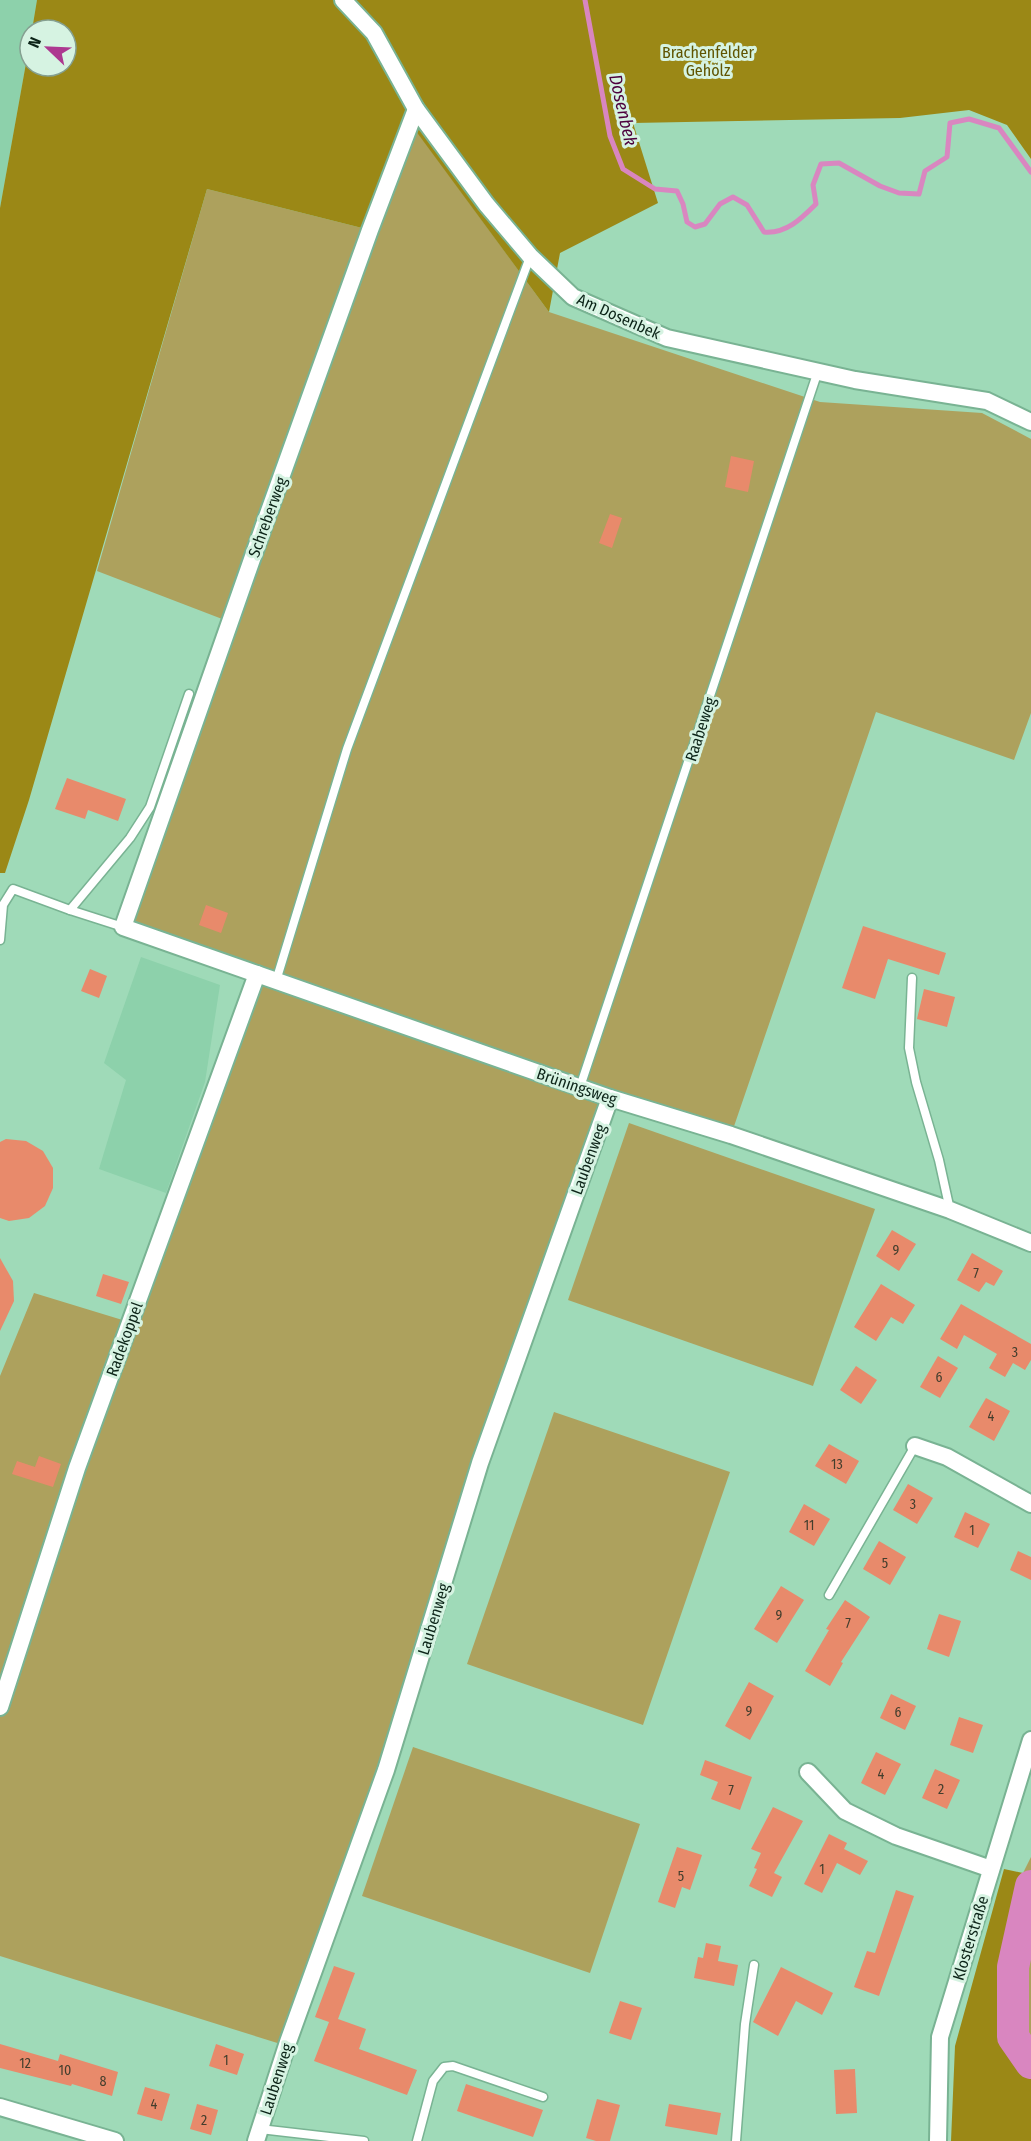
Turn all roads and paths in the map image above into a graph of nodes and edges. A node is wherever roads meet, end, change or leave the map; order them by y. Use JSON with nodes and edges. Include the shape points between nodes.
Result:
{"nodes":[{"id":1,"x":343,"y":0,"type":"edge"},
{"id":2,"x":416,"y":109,"type":"junction"},
{"id":3,"x":530,"y":256,"type":"junction"},
{"id":4,"x":818,"y":371,"type":"junction"},
{"id":5,"x":1031,"y":422,"type":"edge"},
{"id":6,"x":189,"y":694,"type":"dead end"},
{"id":7,"x":70,"y":910,"type":"junction"},
{"id":8,"x":123,"y":927,"type":"junction"},
{"id":9,"x":0,"y":940,"type":"edge"},
{"id":10,"x":257,"y":974,"type":"junction"},
{"id":11,"x":912,"y":978,"type":"dead end"},
{"id":12,"x":276,"y":981,"type":"junction"},
{"id":13,"x":580,"y":1087,"type":"junction"},
{"id":14,"x":610,"y":1098,"type":"junction"},
{"id":15,"x":950,"y":1210,"type":"junction"},
{"id":16,"x":1031,"y":1243,"type":"edge"},
{"id":17,"x":915,"y":1446,"type":"joint"},
{"id":18,"x":1031,"y":1504,"type":"edge"},
{"id":19,"x":829,"y":1595,"type":"dead end"},
{"id":20,"x":0,"y":1707,"type":"edge"},
{"id":21,"x":1031,"y":1740,"type":"edge"},
{"id":22,"x":808,"y":1772,"type":"dead end"},
{"id":23,"x":991,"y":1869,"type":"junction"},
{"id":24,"x":754,"y":1965,"type":"dead end"},
{"id":25,"x":543,"y":2097,"type":"dead end"},
{"id":26,"x":0,"y":2107,"type":"edge"},
{"id":27,"x":258,"y":2135,"type":"edge"},
{"id":28,"x":115,"y":2141,"type":"edge"},
{"id":29,"x":364,"y":2141,"type":"edge"},
{"id":30,"x":417,"y":2141,"type":"edge"},
{"id":31,"x":736,"y":2141,"type":"edge"},
{"id":32,"x":938,"y":2141,"type":"edge"}],
"edges":[{"from":1,"to":2,"type":"street","name":"Am Dosenbek","via":[[374,33]]},
{"from":2,"to":3,"type":"street","name":"Am Dosenbek"},
{"from":2,"to":8,"type":"street","name":"Schreberweg"},
{"from":3,"to":4,"type":"street","name":"Am Dosenbek","via":[[573,297],[667,338]]},
{"from":3,"to":12,"type":"lane","via":[[347,750]]},
{"from":4,"to":5,"type":"street","name":"Am Dosenbek","via":[[987,401]]},
{"from":4,"to":13,"type":"lane","name":"Raabeweg"},
{"from":6,"to":7,"type":"lane","via":[[150,807],[130,838]]},
{"from":7,"to":8,"type":"lane"},
{"from":7,"to":9,"type":"lane","via":[[13,889],[3,905]]},
{"from":8,"to":10,"type":"street","name":"Brüningsweg"},
{"from":10,"to":12,"type":"street","name":"Brüningsweg"},
{"from":10,"to":20,"type":"street","name":"Radekoppel","via":[[77,1468]]},
{"from":11,"to":15,"type":"lane","via":[[909,1048]]},
{"from":12,"to":13,"type":"street","name":"Brüningsweg"},
{"from":13,"to":14,"type":"street","name":"Brüningsweg"},
{"from":14,"to":15,"type":"street","name":"Brüningsweg"},
{"from":14,"to":27,"type":"street","name":"Laubenweg","via":[[480,1463],[386,1770]]},
{"from":15,"to":16,"type":"street","name":"Brüningsweg"},
{"from":17,"to":18,"type":"street","via":[[947,1457]]},
{"from":17,"to":19,"type":"lane"},
{"from":21,"to":23,"type":"street","name":"Klosterstraße"},
{"from":22,"to":23,"type":"street","via":[[844,1811],[896,1836]]},
{"from":23,"to":32,"type":"street","name":"Klosterstraße","via":[[940,2037]]},
{"from":24,"to":31,"type":"lane"},
{"from":25,"to":30,"type":"lane","via":[[453,2066],[444,2067],[433,2081]]},
{"from":26,"to":28,"type":"street"},
{"from":27,"to":29,"type":"lane"}]}
